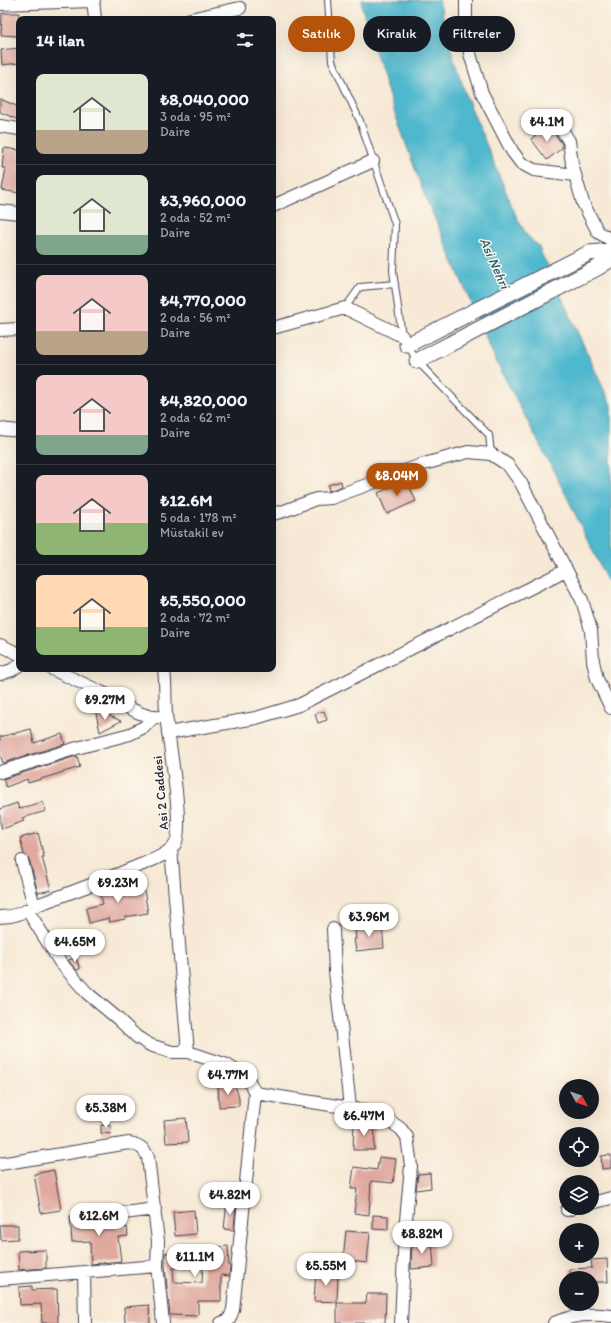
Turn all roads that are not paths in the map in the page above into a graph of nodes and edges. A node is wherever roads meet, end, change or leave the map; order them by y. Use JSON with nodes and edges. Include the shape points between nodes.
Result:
{"nodes":[{"id":1,"x":328,"y":0,"type":"edge"},
{"id":2,"x":466,"y":0,"type":"edge"},
{"id":3,"x":93,"y":1,"type":"edge"},
{"id":4,"x":0,"y":4,"type":"edge"},
{"id":5,"x":240,"y":8,"type":"dead end"},
{"id":6,"x":95,"y":16,"type":"edge"},
{"id":7,"x":204,"y":16,"type":"edge"},
{"id":8,"x":556,"y":120,"type":"dead end"},
{"id":9,"x":0,"y":126,"type":"edge"},
{"id":10,"x":16,"y":129,"type":"edge"},
{"id":11,"x":373,"y":161,"type":"junction"},
{"id":12,"x":575,"y":175,"type":"junction"},
{"id":13,"x":276,"y":205,"type":"edge"},
{"id":14,"x":0,"y":211,"type":"edge"},
{"id":15,"x":16,"y":213,"type":"edge"},
{"id":16,"x":611,"y":240,"type":"edge"},
{"id":17,"x":611,"y":250,"type":"edge"},
{"id":18,"x":605,"y":263,"type":"edge"},
{"id":19,"x":395,"y":284,"type":"junction"},
{"id":20,"x":345,"y":308,"type":"junction"},
{"id":21,"x":276,"y":327,"type":"edge"},
{"id":22,"x":16,"y":329,"type":"edge"},
{"id":23,"x":0,"y":330,"type":"edge"},
{"id":24,"x":404,"y":340,"type":"junction"},
{"id":25,"x":417,"y":361,"type":"junction"},
{"id":26,"x":0,"y":429,"type":"edge"},
{"id":27,"x":16,"y":431,"type":"edge"},
{"id":28,"x":491,"y":454,"type":"junction"},
{"id":29,"x":276,"y":513,"type":"edge"},
{"id":30,"x":566,"y":570,"type":"junction"},
{"id":31,"x":0,"y":645,"type":"edge"},
{"id":32,"x":16,"y":653,"type":"edge"},
{"id":33,"x":16,"y":667,"type":"edge"},
{"id":34,"x":58,"y":672,"type":"edge"},
{"id":35,"x":164,"y":672,"type":"edge"},
{"id":36,"x":0,"y":674,"type":"edge"},
{"id":37,"x":611,"y":708,"type":"edge"},
{"id":38,"x":166,"y":716,"type":"junction"},
{"id":39,"x":153,"y":718,"type":"junction"},
{"id":40,"x":168,"y":732,"type":"junction"},
{"id":41,"x":0,"y":770,"type":"edge"},
{"id":42,"x":171,"y":849,"type":"junction"},
{"id":43,"x":22,"y":861,"type":"dead end"},
{"id":44,"x":31,"y":908,"type":"junction"},
{"id":45,"x":0,"y":917,"type":"edge"},
{"id":46,"x":333,"y":929,"type":"dead end"},
{"id":47,"x":188,"y":1052,"type":"junction"},
{"id":48,"x":255,"y":1093,"type":"junction"},
{"id":49,"x":350,"y":1107,"type":"junction"},
{"id":50,"x":0,"y":1164,"type":"edge"},
{"id":51,"x":611,"y":1198,"type":"edge"},
{"id":52,"x":599,"y":1201,"type":"edge"},
{"id":53,"x":155,"y":1209,"type":"junction"},
{"id":54,"x":124,"y":1212,"type":"dead end"},
{"id":55,"x":157,"y":1266,"type":"junction"},
{"id":56,"x":84,"y":1272,"type":"junction"},
{"id":57,"x":0,"y":1279,"type":"edge"},
{"id":58,"x":611,"y":1316,"type":"edge"},
{"id":59,"x":85,"y":1323,"type":"edge"},
{"id":60,"x":163,"y":1323,"type":"edge"},
{"id":61,"x":221,"y":1323,"type":"edge"},
{"id":62,"x":401,"y":1323,"type":"edge"},
{"id":63,"x":554,"y":1323,"type":"edge"}],
"edges":[{"from":1,"to":11,"type":"lane","via":[[332,61],[360,121]]},
{"from":2,"to":12,"type":"street","via":[[470,54],[482,93],[512,150],[521,163],[534,170]]},
{"from":3,"to":4,"type":"street"},
{"from":3,"to":6,"type":"street"},
{"from":5,"to":7,"type":"street"},
{"from":8,"to":12,"type":"street","via":[[569,141]]},
{"from":9,"to":10,"type":"street"},
{"from":11,"to":13,"type":"street"},
{"from":11,"to":19,"type":"lane","via":[[395,224]]},
{"from":12,"to":16,"type":"street","via":[[583,203],[598,232]]},
{"from":14,"to":15,"type":"street"},
{"from":17,"to":24,"type":"street","via":[[589,253]]},
{"from":18,"to":25,"type":"street"},
{"from":19,"to":20,"type":"lane","via":[[360,287]]},
{"from":19,"to":24,"type":"lane"},
{"from":20,"to":21,"type":"street"},
{"from":20,"to":24,"type":"street"},
{"from":22,"to":23,"type":"street"},
{"from":24,"to":25,"type":"lane"},
{"from":25,"to":28,"type":"lane","via":[[489,435]]},
{"from":26,"to":27,"type":"street"},
{"from":28,"to":29,"type":"street","via":[[468,452],[424,464],[331,498],[316,499]]},
{"from":28,"to":30,"type":"street","via":[[508,465],[520,483]]},
{"from":30,"to":37,"type":"street","via":[[582,600],[591,630],[592,661],[597,679]]},
{"from":30,"to":40,"type":"street","via":[[299,705],[256,718]]},
{"from":31,"to":32,"type":"street"},
{"from":33,"to":36,"type":"street"},
{"from":34,"to":39,"type":"street"},
{"from":35,"to":38,"type":"street","name":"Asi 2 Caddesi"},
{"from":38,"to":39,"type":"street"},
{"from":38,"to":40,"type":"street","name":"Asi 2 Caddesi"},
{"from":39,"to":41,"type":"street","via":[[144,727],[130,734]]},
{"from":40,"to":42,"type":"street","name":"Asi 2 Caddesi","via":[[177,798],[178,835]]},
{"from":42,"to":44,"type":"street","via":[[161,856]]},
{"from":42,"to":47,"type":"street"},
{"from":43,"to":44,"type":"street"},
{"from":44,"to":45,"type":"street","via":[[12,916]]},
{"from":44,"to":47,"type":"street","via":[[60,962],[87,993],[137,1037],[150,1045],[172,1052]]},
{"from":46,"to":49,"type":"street","via":[[335,971]]},
{"from":47,"to":48,"type":"street","via":[[227,1065],[248,1079]]},
{"from":48,"to":49,"type":"street"},
{"from":48,"to":61,"type":"street","via":[[233,1310],[229,1320]]},
{"from":49,"to":62,"type":"street","via":[[369,1111],[387,1119],[401,1128],[407,1137],[411,1166]]},
{"from":50,"to":53,"type":"street","via":[[129,1143],[138,1145],[145,1150],[148,1157]]},
{"from":51,"to":52,"type":"street"},
{"from":53,"to":54,"type":"street"},
{"from":53,"to":55,"type":"street"},
{"from":55,"to":56,"type":"street"},
{"from":55,"to":60,"type":"street"},
{"from":56,"to":57,"type":"street"},
{"from":56,"to":59,"type":"street"},
{"from":58,"to":63,"type":"street","via":[[596,1314],[569,1317]]}]}
